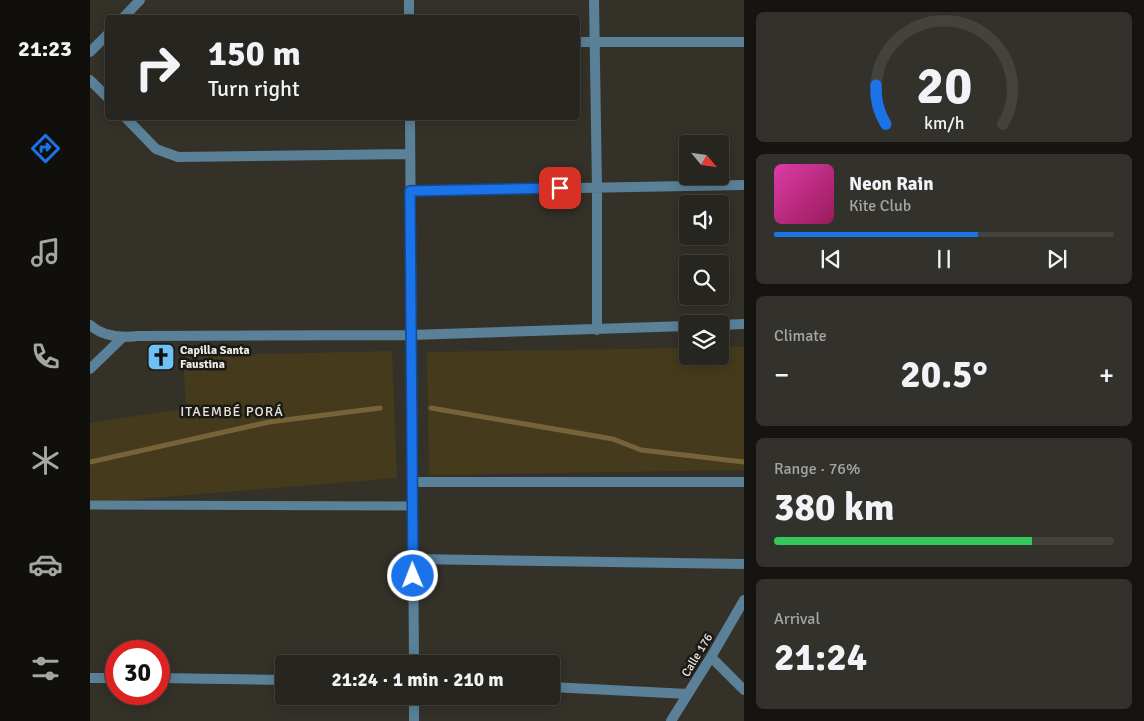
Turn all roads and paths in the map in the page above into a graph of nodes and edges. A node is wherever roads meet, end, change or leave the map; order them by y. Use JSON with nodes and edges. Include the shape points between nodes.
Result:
{"nodes":[{"id":1,"x":140,"y":0,"type":"edge"},
{"id":2,"x":409,"y":0,"type":"edge"},
{"id":3,"x":594,"y":0,"type":"edge"},
{"id":4,"x":126,"y":15,"type":"edge"},
{"id":5,"x":409,"y":15,"type":"edge"},
{"id":6,"x":105,"y":37,"type":"edge"},
{"id":7,"x":580,"y":42,"type":"edge"},
{"id":8,"x":593,"y":42,"type":"junction"},
{"id":9,"x":744,"y":42,"type":"edge"},
{"id":10,"x":90,"y":52,"type":"edge"},
{"id":11,"x":90,"y":80,"type":"edge"},
{"id":12,"x":105,"y":95,"type":"edge"},
{"id":13,"x":128,"y":120,"type":"edge"},
{"id":14,"x":410,"y":120,"type":"edge"},
{"id":15,"x":410,"y":154,"type":"junction"},
{"id":16,"x":744,"y":185,"type":"edge"},
{"id":17,"x":597,"y":188,"type":"junction"},
{"id":18,"x":410,"y":191,"type":"junction"},
{"id":19,"x":744,"y":324,"type":"edge"},
{"id":20,"x":90,"y":325,"type":"edge"},
{"id":21,"x":729,"y":325,"type":"edge"},
{"id":22,"x":679,"y":326,"type":"edge"},
{"id":23,"x":597,"y":330,"type":"junction"},
{"id":24,"x":411,"y":336,"type":"junction"},
{"id":25,"x":122,"y":338,"type":"junction"},
{"id":26,"x":90,"y":369,"type":"edge"},
{"id":27,"x":412,"y":482,"type":"junction"},
{"id":28,"x":744,"y":482,"type":"edge"},
{"id":29,"x":90,"y":505,"type":"edge"},
{"id":30,"x":412,"y":506,"type":"junction"},
{"id":31,"x":413,"y":558,"type":"junction"},
{"id":32,"x":744,"y":564,"type":"edge"},
{"id":33,"x":744,"y":600,"type":"edge"},
{"id":34,"x":414,"y":655,"type":"edge"},
{"id":35,"x":711,"y":658,"type":"junction"},
{"id":36,"x":90,"y":678,"type":"edge"},
{"id":37,"x":105,"y":678,"type":"edge"},
{"id":38,"x":170,"y":678,"type":"edge"},
{"id":39,"x":275,"y":680,"type":"edge"},
{"id":40,"x":560,"y":687,"type":"edge"},
{"id":41,"x":744,"y":690,"type":"edge"},
{"id":42,"x":688,"y":694,"type":"junction"},
{"id":43,"x":414,"y":705,"type":"edge"},
{"id":44,"x":414,"y":721,"type":"edge"},
{"id":45,"x":671,"y":721,"type":"edge"}],
"edges":[{"from":1,"to":4,"type":"street"},
{"from":2,"to":5,"type":"street"},
{"from":3,"to":8,"type":"street"},
{"from":6,"to":10,"type":"street"},
{"from":7,"to":8,"type":"street"},
{"from":8,"to":9,"type":"street"},
{"from":8,"to":17,"type":"street"},
{"from":11,"to":12,"type":"street"},
{"from":13,"to":15,"type":"street","via":[[156,149],[178,157]]},
{"from":14,"to":15,"type":"street"},
{"from":15,"to":18,"type":"street"},
{"from":16,"to":17,"type":"street"},
{"from":17,"to":18,"type":"street"},
{"from":17,"to":23,"type":"street"},
{"from":18,"to":24,"type":"street"},
{"from":19,"to":21,"type":"street"},
{"from":20,"to":25,"type":"street","via":[[95,330]]},
{"from":22,"to":23,"type":"street"},
{"from":23,"to":24,"type":"street"},
{"from":24,"to":25,"type":"street"},
{"from":24,"to":27,"type":"street"},
{"from":25,"to":26,"type":"street"},
{"from":27,"to":28,"type":"street"},
{"from":27,"to":30,"type":"street"},
{"from":29,"to":30,"type":"lane"},
{"from":30,"to":31,"type":"street"},
{"from":31,"to":32,"type":"street"},
{"from":31,"to":34,"type":"street"},
{"from":33,"to":35,"type":"street","name":"Calle 176"},
{"from":35,"to":41,"type":"street"},
{"from":35,"to":42,"type":"street","name":"Calle 176"},
{"from":36,"to":37,"type":"street"},
{"from":38,"to":39,"type":"street"},
{"from":40,"to":42,"type":"street"},
{"from":42,"to":45,"type":"street","name":"Calle 176"},
{"from":43,"to":44,"type":"street"}]}
